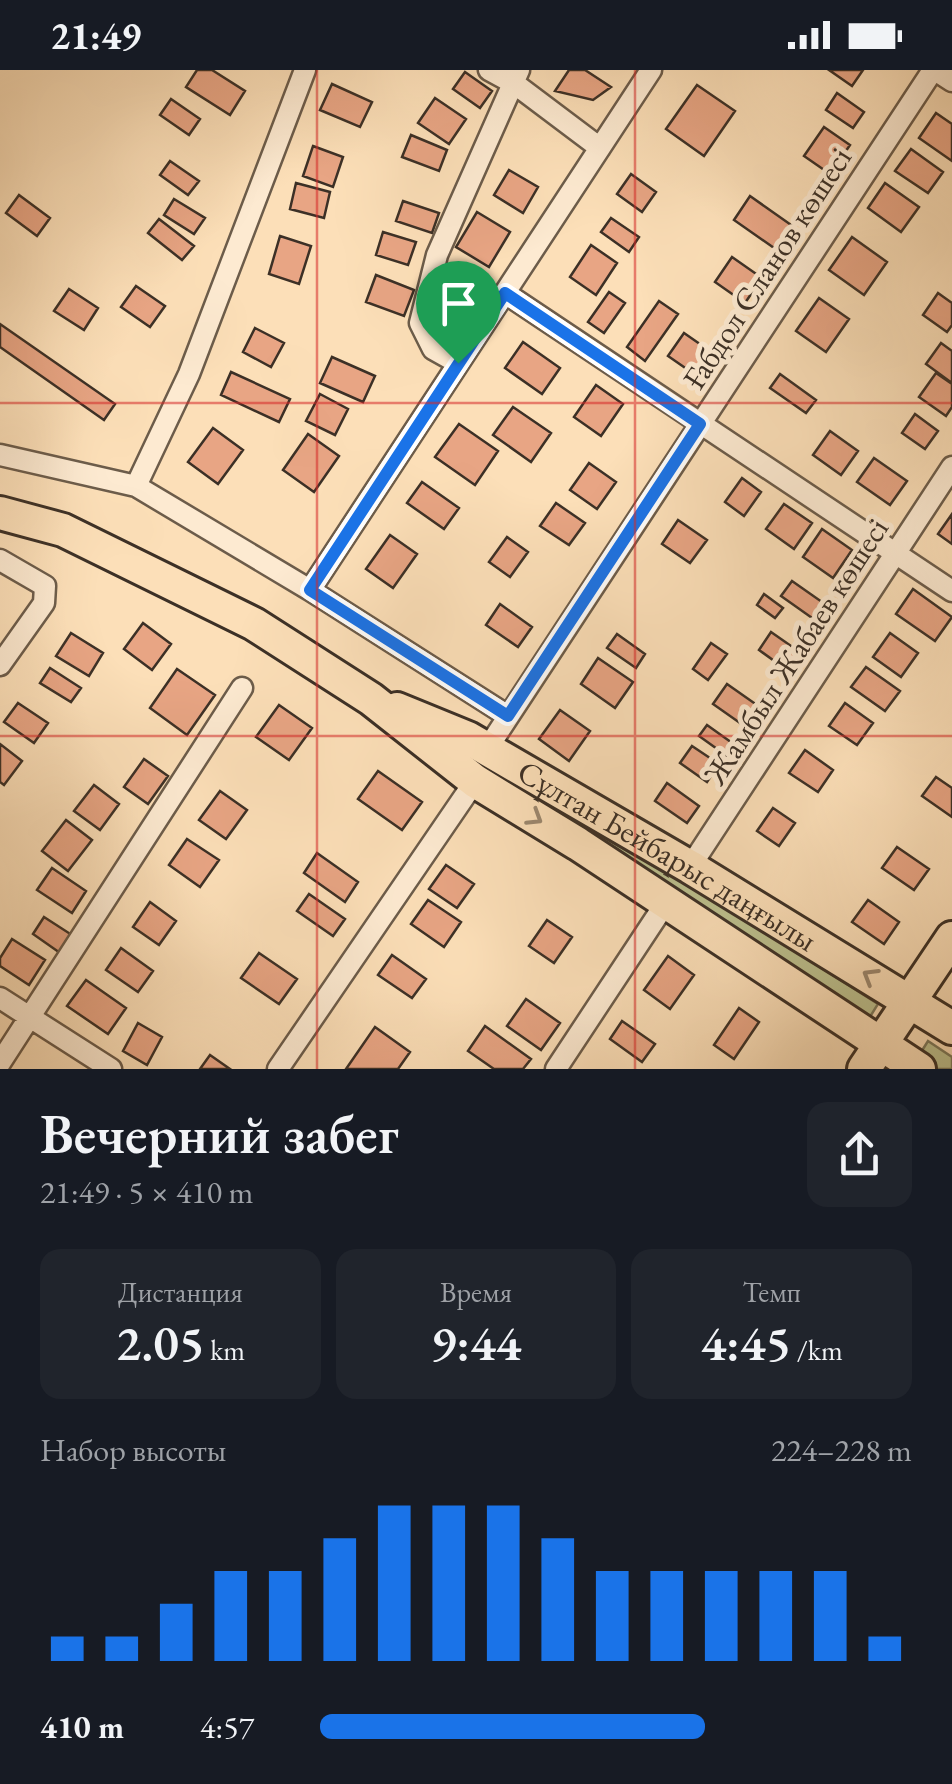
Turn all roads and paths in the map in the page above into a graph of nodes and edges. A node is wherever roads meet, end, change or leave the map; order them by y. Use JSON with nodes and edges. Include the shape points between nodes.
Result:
{"nodes":[{"id":1,"x":306,"y":70,"type":"edge"},
{"id":2,"x":489,"y":70,"type":"edge"},
{"id":3,"x":934,"y":70,"type":"edge"},
{"id":4,"x":644,"y":76,"type":"edge"},
{"id":5,"x":517,"y":77,"type":"edge"},
{"id":6,"x":952,"y":81,"type":"edge"},
{"id":7,"x":600,"y":148,"type":"junction"},
{"id":8,"x":505,"y":293,"type":"junction"},
{"id":9,"x":458,"y":363,"type":"junction"},
{"id":10,"x":700,"y":424,"type":"junction"},
{"id":11,"x":0,"y":454,"type":"edge"},
{"id":12,"x":952,"y":467,"type":"edge"},
{"id":13,"x":136,"y":486,"type":"junction"},
{"id":14,"x":0,"y":513,"type":"edge"},
{"id":15,"x":896,"y":554,"type":"junction"},
{"id":16,"x":0,"y":560,"type":"edge"},
{"id":17,"x":310,"y":590,"type":"junction"},
{"id":18,"x":952,"y":591,"type":"edge"},
{"id":19,"x":0,"y":665,"type":"edge"},
{"id":20,"x":242,"y":688,"type":"dead end"},
{"id":21,"x":372,"y":699,"type":"junction"},
{"id":22,"x":508,"y":716,"type":"junction"},
{"id":23,"x":487,"y":749,"type":"junction"},
{"id":24,"x":475,"y":781,"type":"junction"},
{"id":25,"x":690,"y":868,"type":"junction"},
{"id":26,"x":665,"y":904,"type":"junction"},
{"id":27,"x":952,"y":938,"type":"edge"},
{"id":28,"x":0,"y":998,"type":"edge"},
{"id":29,"x":912,"y":1001,"type":"junction"},
{"id":30,"x":29,"y":1018,"type":"junction"},
{"id":31,"x":952,"y":1028,"type":"edge"},
{"id":32,"x":873,"y":1056,"type":"edge"},
{"id":33,"x":0,"y":1063,"type":"edge"},
{"id":34,"x":111,"y":1069,"type":"edge"},
{"id":35,"x":278,"y":1069,"type":"edge"},
{"id":36,"x":556,"y":1069,"type":"edge"},
{"id":37,"x":919,"y":1069,"type":"edge"}],
"edges":[{"from":1,"to":13,"type":"street","via":[[189,374]]},
{"from":2,"to":5,"type":"street"},
{"from":3,"to":6,"type":"street"},
{"from":3,"to":10,"type":"street","name":"Ғабдол Сланов көшесі"},
{"from":4,"to":7,"type":"street"},
{"from":5,"to":7,"type":"street"},
{"from":5,"to":9,"type":"street","via":[[436,255],[420,324],[433,349]]},
{"from":7,"to":8,"type":"street"},
{"from":8,"to":9,"type":"street"},
{"from":8,"to":10,"type":"street"},
{"from":9,"to":17,"type":"street"},
{"from":10,"to":15,"type":"street"},
{"from":10,"to":22,"type":"street","name":"Ғабдол Сланов көшесі"},
{"from":11,"to":13,"type":"street"},
{"from":12,"to":15,"type":"street","name":"Жамбыл Жабаев көшесі"},
{"from":13,"to":17,"type":"street"},
{"from":14,"to":21,"type":"main road","name":"Сұлтан Бейбарыс даңғылы","via":[[63,530],[254,624]]},
{"from":15,"to":18,"type":"street"},
{"from":15,"to":25,"type":"street","name":"Жамбыл Жабаев көшесі"},
{"from":16,"to":19,"type":"street","via":[[45,586],[44,603]]},
{"from":17,"to":22,"type":"street"},
{"from":20,"to":30,"type":"street"},
{"from":21,"to":23,"type":"main road","name":"Сұлтан Бейбарыс даңғылы"},
{"from":21,"to":24,"type":"main road","name":"Сұлтан Бейбарыс даңғылы"},
{"from":22,"to":23,"type":"street","name":"Ғабдол Сланов көшесі"},
{"from":23,"to":25,"type":"main road","name":"Сұлтан Бейбарыс даңғылы"},
{"from":24,"to":26,"type":"main road","name":"Сұлтан Бейбарыс даңғылы","one_way":true},
{"from":24,"to":35,"type":"street"},
{"from":29,"to":25,"type":"main road","name":"Сұлтан Бейбарыс даңғылы","one_way":true},
{"from":26,"to":32,"type":"main road","name":"Сұлтан Бейбарыс даңғылы"},
{"from":26,"to":36,"type":"street"},
{"from":27,"to":29,"type":"main road"},
{"from":28,"to":30,"type":"street"},
{"from":29,"to":31,"type":"main road","name":"Сұлтан Бейбарыс даңғылы"},
{"from":29,"to":32,"type":"main road"},
{"from":30,"to":33,"type":"street"},
{"from":30,"to":34,"type":"street"},
{"from":32,"to":37,"type":"main road","name":"Сұлтан Бейбарыс даңғылы"}]}
